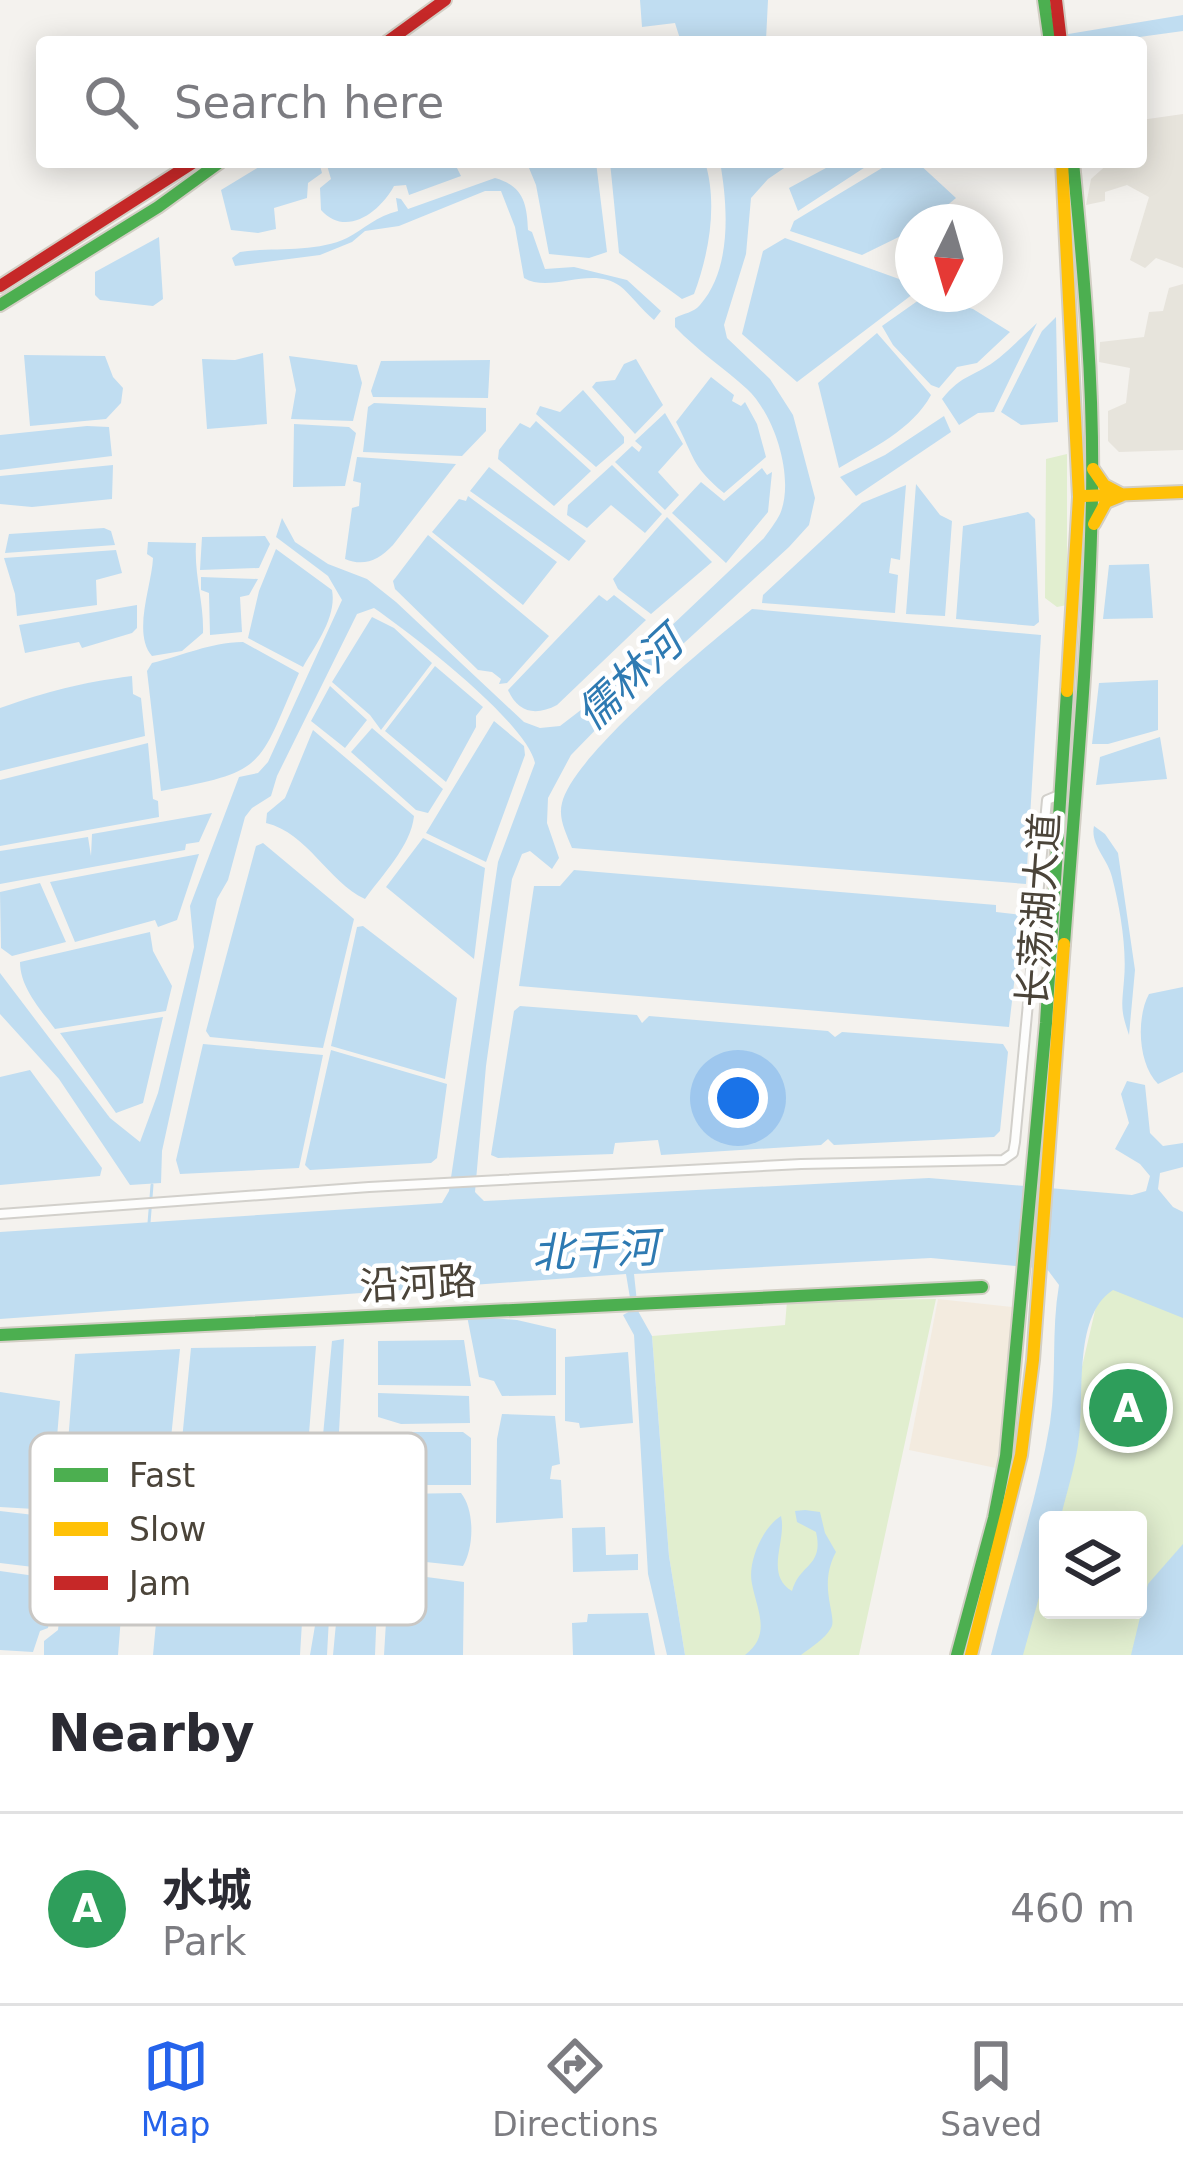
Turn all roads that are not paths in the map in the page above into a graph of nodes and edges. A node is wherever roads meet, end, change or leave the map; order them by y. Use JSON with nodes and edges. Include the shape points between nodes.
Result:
{"nodes":[{"id":1,"x":430,"y":0,"type":"edge"},
{"id":2,"x":445,"y":0,"type":"edge"},
{"id":3,"x":1044,"y":0,"type":"edge"},
{"id":4,"x":1056,"y":0,"type":"edge"},
{"id":5,"x":381,"y":36,"type":"edge"},
{"id":6,"x":395,"y":36,"type":"edge"},
{"id":7,"x":1049,"y":36,"type":"edge"},
{"id":8,"x":1060,"y":36,"type":"edge"},
{"id":9,"x":185,"y":168,"type":"edge"},
{"id":10,"x":212,"y":168,"type":"edge"},
{"id":11,"x":1061,"y":168,"type":"edge"},
{"id":12,"x":1074,"y":168,"type":"edge"},
{"id":13,"x":0,"y":286,"type":"edge"},
{"id":14,"x":0,"y":305,"type":"edge"},
{"id":15,"x":1092,"y":465,"type":"junction"},
{"id":16,"x":1183,"y":493,"type":"edge"},
{"id":17,"x":1123,"y":495,"type":"junction"},
{"id":18,"x":1086,"y":496,"type":"junction"},
{"id":19,"x":1089,"y":542,"type":"junction"},
{"id":20,"x":1061,"y":794,"type":"junction"},
{"id":21,"x":1041,"y":1169,"type":"junction"},
{"id":22,"x":0,"y":1214,"type":"edge"},
{"id":23,"x":1031,"y":1285,"type":"junction"},
{"id":24,"x":982,"y":1287,"type":"dead end"},
{"id":25,"x":0,"y":1335,"type":"edge"},
{"id":26,"x":957,"y":1655,"type":"edge"},
{"id":27,"x":971,"y":1655,"type":"edge"}],
"edges":[{"from":1,"to":5,"type":"main road"},
{"from":2,"to":6,"type":"main road"},
{"from":3,"to":7,"type":"main road"},
{"from":4,"to":8,"type":"main road"},
{"from":9,"to":13,"type":"main road"},
{"from":10,"to":14,"type":"main road"},
{"from":11,"to":18,"type":"main road","name":"长荡湖大道"},
{"from":12,"to":15,"type":"main road","name":"长荡湖大道"},
{"from":15,"to":17,"type":"main road","via":[[1104,485]]},
{"from":15,"to":18,"type":"main road","name":"长荡湖大道"},
{"from":16,"to":17,"type":"main road"},
{"from":17,"to":18,"type":"main road"},
{"from":17,"to":19,"type":"main road","via":[[1100,509]]},
{"from":18,"to":19,"type":"main road","name":"长荡湖大道"},
{"from":18,"to":20,"type":"main road","name":"长荡湖大道"},
{"from":19,"to":21,"type":"main road","name":"长荡湖大道"},
{"from":20,"to":21,"type":"main road","name":"长荡湖大道"},
{"from":20,"to":22,"type":"street","via":[[1047,800],[1015,1142],[1003,1160],[369,1187]]},
{"from":21,"to":23,"type":"main road","name":"长荡湖大道"},
{"from":23,"to":26,"type":"main road","name":"长荡湖大道","via":[[994,1518]]},
{"from":23,"to":27,"type":"main road","name":"长荡湖大道","via":[[1033,1360],[1021,1455]]},
{"from":24,"to":25,"type":"main road","name":"沿河路"}]}
